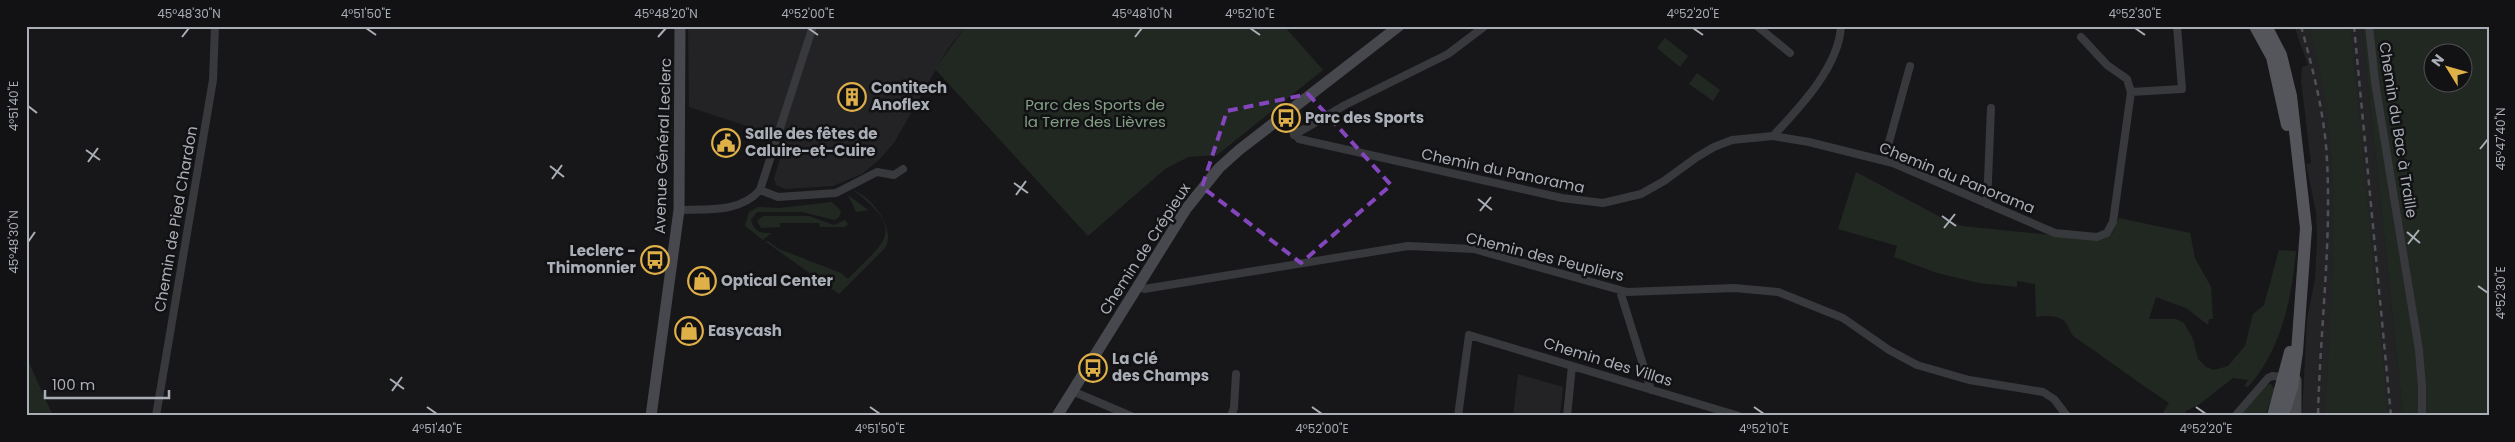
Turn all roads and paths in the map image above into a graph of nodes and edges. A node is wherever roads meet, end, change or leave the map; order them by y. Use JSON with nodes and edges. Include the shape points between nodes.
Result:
{"nodes":[{"id":1,"x":215,"y":26,"type":"edge"},
{"id":2,"x":680,"y":26,"type":"edge"},
{"id":3,"x":813,"y":26,"type":"edge"},
{"id":4,"x":1399,"y":26,"type":"edge"},
{"id":5,"x":1485,"y":26,"type":"edge"},
{"id":6,"x":1757,"y":26,"type":"edge"},
{"id":7,"x":1841,"y":26,"type":"edge"},
{"id":8,"x":2177,"y":26,"type":"edge"},
{"id":9,"x":2255,"y":26,"type":"edge"},
{"id":10,"x":2266,"y":26,"type":"edge"},
{"id":11,"x":2369,"y":26,"type":"edge"},
{"id":12,"x":2081,"y":37,"type":"dead end"},
{"id":13,"x":1790,"y":53,"type":"dead end"},
{"id":14,"x":1910,"y":66,"type":"dead end"},
{"id":15,"x":2131,"y":92,"type":"junction"},
{"id":16,"x":1991,"y":108,"type":"dead end"},
{"id":17,"x":1282,"y":117,"type":"junction"},
{"id":18,"x":1294,"y":135,"type":"junction"},
{"id":19,"x":1772,"y":136,"type":"junction"},
{"id":20,"x":1884,"y":160,"type":"junction"},
{"id":21,"x":903,"y":169,"type":"dead end"},
{"id":22,"x":760,"y":190,"type":"junction"},
{"id":23,"x":2302,"y":196,"type":"junction"},
{"id":24,"x":1987,"y":204,"type":"junction"},
{"id":25,"x":679,"y":210,"type":"junction"},
{"id":26,"x":1138,"y":286,"type":"junction"},
{"id":27,"x":1620,"y":291,"type":"junction"},
{"id":28,"x":2299,"y":313,"type":"junction"},
{"id":29,"x":2297,"y":352,"type":"junction"},
{"id":30,"x":1572,"y":366,"type":"junction"},
{"id":31,"x":1236,"y":374,"type":"dead end"},
{"id":32,"x":2284,"y":376,"type":"junction"},
{"id":33,"x":1651,"y":390,"type":"junction"},
{"id":34,"x":1072,"y":392,"type":"junction"},
{"id":35,"x":2282,"y":407,"type":"edge"},
{"id":36,"x":156,"y":416,"type":"edge"},
{"id":37,"x":651,"y":416,"type":"edge"},
{"id":38,"x":1057,"y":416,"type":"edge"},
{"id":39,"x":1131,"y":416,"type":"edge"},
{"id":40,"x":1231,"y":416,"type":"edge"},
{"id":41,"x":1458,"y":416,"type":"edge"},
{"id":42,"x":1567,"y":416,"type":"edge"},
{"id":43,"x":1739,"y":416,"type":"edge"},
{"id":44,"x":2067,"y":416,"type":"edge"},
{"id":45,"x":2235,"y":416,"type":"edge"},
{"id":46,"x":2271,"y":416,"type":"edge"},
{"id":47,"x":2296,"y":416,"type":"edge"},
{"id":48,"x":2422,"y":416,"type":"edge"}],
"edges":[{"from":1,"to":36,"type":"street","name":"Chemin de Pied Chardon","via":[[213,80]]},
{"from":2,"to":25,"type":"street","name":"Avenue Général Leclerc"},
{"from":3,"to":22,"type":"street"},
{"from":4,"to":17,"type":"street","name":"Chemin de Crépieux"},
{"from":5,"to":18,"type":"street","via":[[1448,54]]},
{"from":6,"to":13,"type":"street"},
{"from":7,"to":19,"type":"street","via":[[1837,50],[1827,66],[1802,105]]},
{"from":8,"to":15,"type":"street","via":[[2182,90]]},
{"from":9,"to":23,"type":"main road","via":[[2272,57]]},
{"from":10,"to":23,"type":"main road","via":[[2281,55],[2291,96]]},
{"from":11,"to":48,"type":"street","name":"Chemin du Bac à Traille","via":[[2375,82],[2419,350]]},
{"from":12,"to":15,"type":"street","via":[[2107,65],[2127,79]]},
{"from":14,"to":20,"type":"street"},
{"from":15,"to":24,"type":"street","name":"Chemin du Panorama","via":[[2113,222],[2107,233],[2097,237],[2055,233]]},
{"from":16,"to":24,"type":"street"},
{"from":17,"to":18,"type":"street"},
{"from":17,"to":26,"type":"street","name":"Chemin de Crépieux","via":[[1239,150],[1200,190]]},
{"from":18,"to":19,"type":"street","name":"Chemin du Panorama","via":[[1299,139],[1369,156],[1596,204],[1641,194],[1697,156],[1723,143]]},
{"from":19,"to":20,"type":"street","name":"Chemin du Panorama"},
{"from":20,"to":24,"type":"street","name":"Chemin du Panorama"},
{"from":21,"to":22,"type":"street","via":[[894,175],[877,172],[836,194],[778,198]]},
{"from":22,"to":25,"type":"street","via":[[753,198],[735,207]]},
{"from":23,"to":28,"type":"main road","via":[[2306,249]]},
{"from":25,"to":37,"type":"street","name":"Avenue Général Leclerc"},
{"from":26,"to":27,"type":"street","name":"Chemin des Peupliers","via":[[1144,289],[1414,245],[1474,249]]},
{"from":26,"to":34,"type":"street","name":"Chemin de Crépieux"},
{"from":27,"to":33,"type":"street"},
{"from":27,"to":44,"type":"street","name":"Chemin des Peupliers","via":[[1734,288],[1778,292],[1843,318],[1917,365],[1969,380],[2043,392],[2054,399]]},
{"from":28,"to":29,"type":"main road"},
{"from":28,"to":32,"type":"main road"},
{"from":29,"to":35,"type":"main road","via":[[2292,387]]},
{"from":29,"to":47,"type":"street"},
{"from":30,"to":33,"type":"street","name":"Chemin des Villas"},
{"from":30,"to":41,"type":"street","name":"Chemin des Villas","via":[[1469,335]]},
{"from":30,"to":42,"type":"street"},
{"from":31,"to":40,"type":"street"},
{"from":32,"to":35,"type":"main road"},
{"from":32,"to":45,"type":"street","via":[[2268,378]]},
{"from":33,"to":43,"type":"street","name":"Chemin des Villas"},
{"from":34,"to":38,"type":"street","name":"Chemin de Crépieux"},
{"from":34,"to":39,"type":"street"},
{"from":35,"to":46,"type":"main road"}]}
